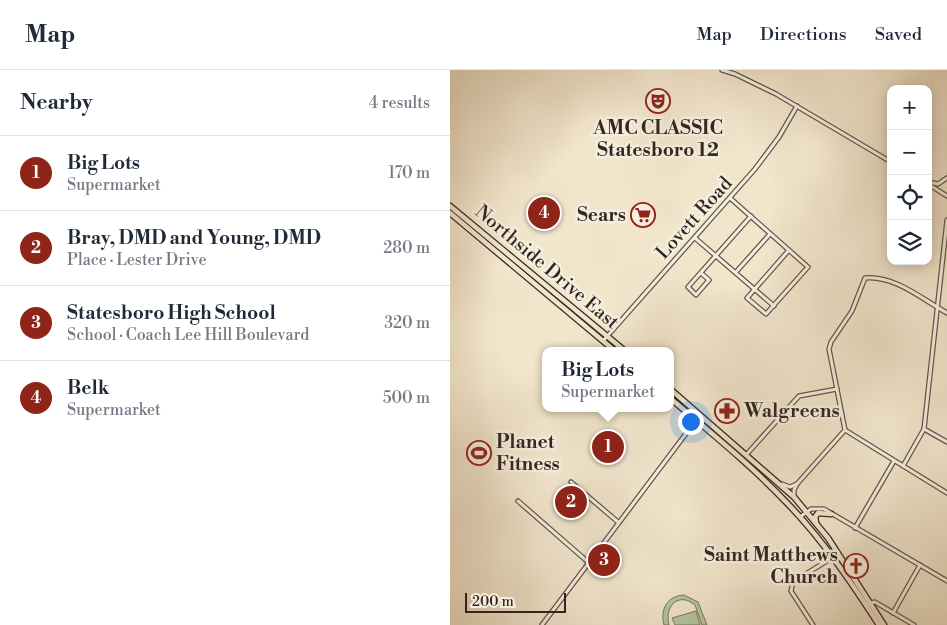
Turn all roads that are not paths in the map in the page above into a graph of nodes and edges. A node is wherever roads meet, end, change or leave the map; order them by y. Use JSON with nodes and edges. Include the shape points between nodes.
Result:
{"nodes":[{"id":1,"x":722,"y":70,"type":"edge"},
{"id":2,"x":797,"y":106,"type":"junction"},
{"id":3,"x":887,"y":160,"type":"edge"},
{"id":4,"x":947,"y":178,"type":"edge"},
{"id":5,"x":932,"y":183,"type":"edge"},
{"id":6,"x":932,"y":186,"type":"edge"},
{"id":7,"x":947,"y":196,"type":"edge"},
{"id":8,"x":730,"y":198,"type":"junction"},
{"id":9,"x":450,"y":206,"type":"edge"},
{"id":10,"x":450,"y":213,"type":"edge"},
{"id":11,"x":750,"y":216,"type":"junction"},
{"id":12,"x":947,"y":220,"type":"edge"},
{"id":13,"x":770,"y":234,"type":"junction"},
{"id":14,"x":695,"y":238,"type":"junction"},
{"id":15,"x":789,"y":250,"type":"junction"},
{"id":16,"x":716,"y":256,"type":"junction"},
{"id":17,"x":736,"y":272,"type":"junction"},
{"id":18,"x":701,"y":273,"type":"junction"},
{"id":19,"x":755,"y":289,"type":"junction"},
{"id":20,"x":774,"y":306,"type":"junction"},
{"id":21,"x":938,"y":308,"type":"junction"},
{"id":22,"x":947,"y":313,"type":"edge"},
{"id":23,"x":608,"y":336,"type":"junction"},
{"id":24,"x":603,"y":341,"type":"junction"},
{"id":25,"x":610,"y":347,"type":"edge"},
{"id":26,"x":620,"y":347,"type":"edge"},
{"id":27,"x":837,"y":389,"type":"junction"},
{"id":28,"x":674,"y":392,"type":"edge"},
{"id":29,"x":674,"y":401,"type":"edge"},
{"id":30,"x":700,"y":414,"type":"junction"},
{"id":31,"x":696,"y":420,"type":"junction"},
{"id":32,"x":924,"y":429,"type":"junction"},
{"id":33,"x":845,"y":430,"type":"junction"},
{"id":34,"x":947,"y":442,"type":"edge"},
{"id":35,"x":746,"y":455,"type":"junction"},
{"id":36,"x":894,"y":461,"type":"junction"},
{"id":37,"x":903,"y":466,"type":"junction"},
{"id":38,"x":571,"y":482,"type":"dead end"},
{"id":39,"x":780,"y":483,"type":"junction"},
{"id":40,"x":797,"y":484,"type":"junction"},
{"id":41,"x":947,"y":493,"type":"edge"},
{"id":42,"x":794,"y":497,"type":"junction"},
{"id":43,"x":518,"y":501,"type":"dead end"},
{"id":44,"x":806,"y":511,"type":"junction"},
{"id":45,"x":831,"y":514,"type":"junction"},
{"id":46,"x":800,"y":517,"type":"junction"},
{"id":47,"x":618,"y":522,"type":"junction"},
{"id":48,"x":816,"y":523,"type":"junction"},
{"id":49,"x":855,"y":528,"type":"junction"},
{"id":50,"x":836,"y":555,"type":"junction"},
{"id":51,"x":588,"y":562,"type":"junction"},
{"id":52,"x":920,"y":565,"type":"junction"},
{"id":53,"x":947,"y":581,"type":"edge"},
{"id":54,"x":867,"y":603,"type":"junction"},
{"id":55,"x":893,"y":612,"type":"junction"},
{"id":56,"x":542,"y":625,"type":"edge"},
{"id":57,"x":813,"y":625,"type":"edge"},
{"id":58,"x":878,"y":625,"type":"edge"},
{"id":59,"x":884,"y":625,"type":"edge"},
{"id":60,"x":914,"y":625,"type":"edge"}],
"edges":[{"from":1,"to":2,"type":"street"},
{"from":2,"to":3,"type":"street"},
{"from":2,"to":8,"type":"street","name":"Lovett Road","via":[[766,156]]},
{"from":4,"to":5,"type":"street","via":[[938,184]]},
{"from":6,"to":7,"type":"street"},
{"from":8,"to":11,"type":"street"},
{"from":8,"to":14,"type":"street","name":"Lovett Road"},
{"from":9,"to":23,"type":"main road","name":"Northside Drive East"},
{"from":10,"to":24,"type":"main road","name":"Northside Drive East"},
{"from":11,"to":13,"type":"street"},
{"from":11,"to":16,"type":"street"},
{"from":12,"to":21,"type":"street"},
{"from":13,"to":15,"type":"street"},
{"from":13,"to":17,"type":"street"},
{"from":14,"to":16,"type":"street"},
{"from":14,"to":23,"type":"street","name":"Lovett Road"},
{"from":15,"to":19,"type":"street"},
{"from":15,"to":20,"type":"street","via":[[808,267]]},
{"from":16,"to":17,"type":"street"},
{"from":16,"to":18,"type":"street"},
{"from":17,"to":19,"type":"street"},
{"from":18,"to":18,"type":"street","via":[[688,287],[696,294],[709,280]]},
{"from":19,"to":20,"type":"street"},
{"from":19,"to":20,"type":"street","via":[[748,298],[766,314]]},
{"from":21,"to":22,"type":"street"},
{"from":21,"to":27,"type":"street","via":[[878,277],[865,278],[852,312],[831,342],[829,354]]},
{"from":21,"to":32,"type":"street"},
{"from":23,"to":24,"type":"street","name":"Lovett Road"},
{"from":23,"to":26,"type":"main road","name":"Northside Drive East"},
{"from":24,"to":25,"type":"main road","name":"Northside Drive East"},
{"from":27,"to":33,"type":"street"},
{"from":27,"to":35,"type":"street","via":[[799,396]]},
{"from":28,"to":30,"type":"main road"},
{"from":29,"to":31,"type":"main road"},
{"from":30,"to":31,"type":"street"},
{"from":30,"to":35,"type":"main road"},
{"from":31,"to":46,"type":"main road"},
{"from":31,"to":47,"type":"street"},
{"from":32,"to":34,"type":"street"},
{"from":32,"to":37,"type":"street"},
{"from":33,"to":36,"type":"street"},
{"from":33,"to":40,"type":"street"},
{"from":35,"to":39,"type":"main road"},
{"from":36,"to":37,"type":"street"},
{"from":36,"to":49,"type":"street"},
{"from":37,"to":41,"type":"street"},
{"from":38,"to":47,"type":"street"},
{"from":39,"to":40,"type":"street","via":[[790,487]]},
{"from":39,"to":42,"type":"main road"},
{"from":40,"to":42,"type":"street"},
{"from":42,"to":44,"type":"main road"},
{"from":43,"to":51,"type":"street"},
{"from":44,"to":45,"type":"street","via":[[818,508]]},
{"from":44,"to":46,"type":"street"},
{"from":44,"to":48,"type":"main road"},
{"from":45,"to":48,"type":"main road","via":[[818,513]]},
{"from":45,"to":49,"type":"street"},
{"from":46,"to":50,"type":"main road"},
{"from":47,"to":51,"type":"street"},
{"from":48,"to":50,"type":"main road"},
{"from":49,"to":52,"type":"street"},
{"from":50,"to":54,"type":"main road"},
{"from":50,"to":57,"type":"street","via":[[793,582],[791,587]]},
{"from":51,"to":56,"type":"street"},
{"from":52,"to":53,"type":"street"},
{"from":52,"to":55,"type":"street"},
{"from":54,"to":55,"type":"street","via":[[875,602]]},
{"from":54,"to":58,"type":"main road"},
{"from":54,"to":59,"type":"main road"},
{"from":55,"to":60,"type":"street"}]}
